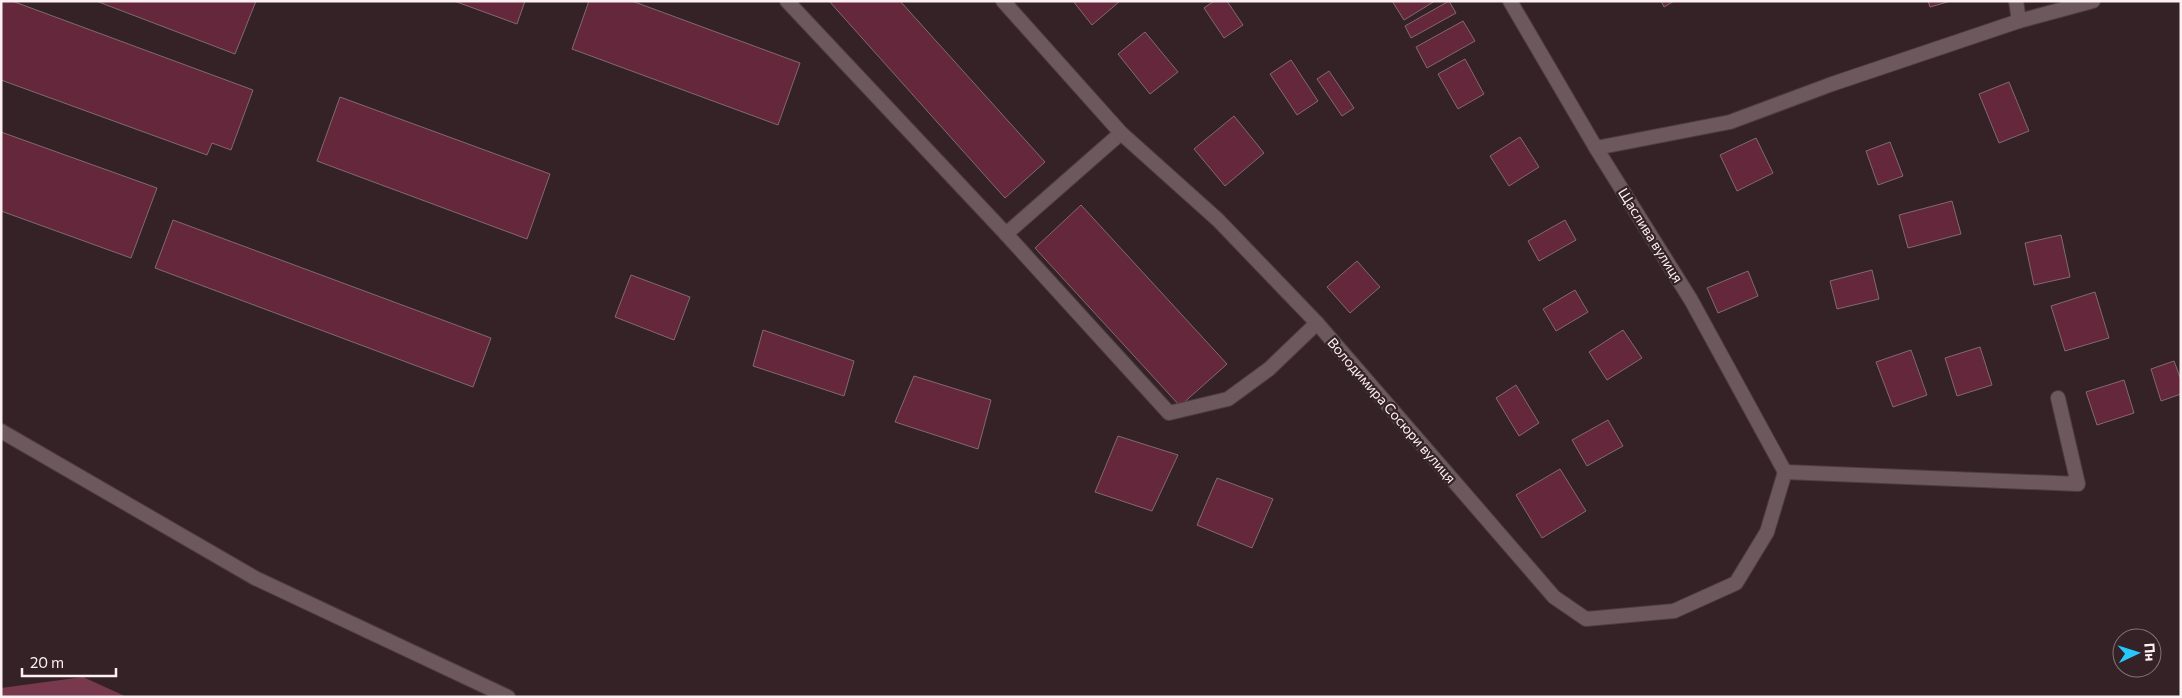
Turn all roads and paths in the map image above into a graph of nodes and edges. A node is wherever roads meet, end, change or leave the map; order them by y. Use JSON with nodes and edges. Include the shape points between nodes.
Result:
{"nodes":[{"id":1,"x":787,"y":1,"type":"edge"},
{"id":2,"x":1003,"y":1,"type":"edge"},
{"id":3,"x":1510,"y":1,"type":"edge"},
{"id":4,"x":2016,"y":1,"type":"edge"},
{"id":5,"x":2093,"y":1,"type":"edge"},
{"id":6,"x":2019,"y":22,"type":"junction"},
{"id":7,"x":1121,"y":133,"type":"junction"},
{"id":8,"x":1596,"y":148,"type":"junction"},
{"id":9,"x":1006,"y":234,"type":"junction"},
{"id":10,"x":1317,"y":323,"type":"junction"},
{"id":11,"x":2058,"y":398,"type":"dead end"},
{"id":12,"x":1,"y":431,"type":"edge"},
{"id":13,"x":1785,"y":472,"type":"junction"},
{"id":14,"x":508,"y":697,"type":"edge"}],
"edges":[{"from":1,"to":9,"type":"street"},
{"from":2,"to":7,"type":"street","name":"Володимира Сосюри вулиця"},
{"from":3,"to":8,"type":"street","name":"Щаслива вулиця"},
{"from":4,"to":6,"type":"street"},
{"from":5,"to":6,"type":"street"},
{"from":6,"to":8,"type":"street","via":[[1832,84],[1730,122]]},
{"from":7,"to":9,"type":"street"},
{"from":7,"to":10,"type":"street","name":"Володимира Сосюри вулиця","via":[[1218,220]]},
{"from":8,"to":13,"type":"street","name":"Щаслива вулиця","via":[[1691,300]]},
{"from":9,"to":10,"type":"street","via":[[1169,413],[1228,399],[1269,369]]},
{"from":10,"to":13,"type":"street","name":"Володимира Сосюри вулиця","via":[[1554,597],[1586,619],[1674,611],[1736,583],[1767,532]]},
{"from":11,"to":13,"type":"street","via":[[2078,484]]},
{"from":12,"to":14,"type":"street","via":[[255,578]]}]}
